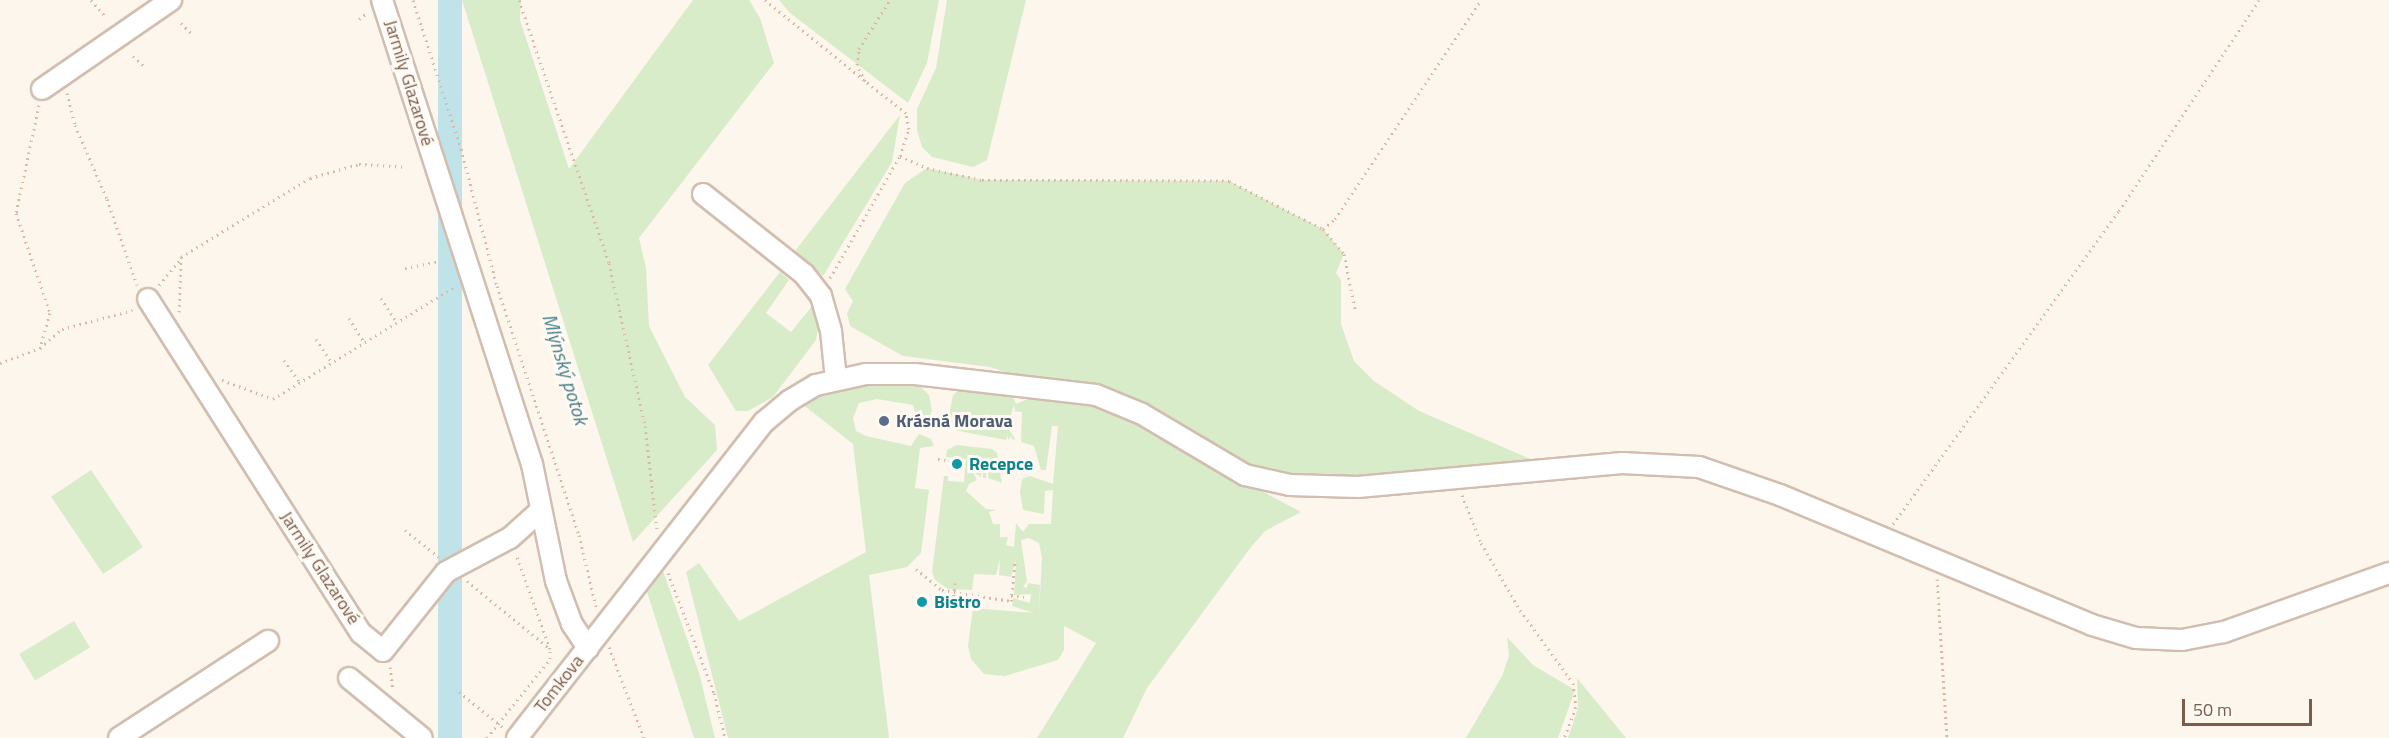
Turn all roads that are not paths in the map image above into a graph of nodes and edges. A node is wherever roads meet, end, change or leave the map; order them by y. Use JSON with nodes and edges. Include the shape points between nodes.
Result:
{"nodes":[{"id":1,"x":171,"y":0,"type":"edge"},
{"id":2,"x":382,"y":0,"type":"edge"},
{"id":3,"x":42,"y":89,"type":"road end"},
{"id":4,"x":703,"y":194,"type":"dead end"},
{"id":5,"x":148,"y":299,"type":"road end"},
{"id":6,"x":836,"y":379,"type":"junction"},
{"id":7,"x":540,"y":511,"type":"junction"},
{"id":8,"x":2389,"y":573,"type":"edge"},
{"id":9,"x":268,"y":641,"type":"dead end"},
{"id":10,"x":588,"y":648,"type":"junction"},
{"id":11,"x":349,"y":678,"type":"dead end"},
{"id":12,"x":512,"y":734,"type":"edge"},
{"id":13,"x":119,"y":738,"type":"edge"},
{"id":14,"x":422,"y":738,"type":"edge"}],
"edges":[{"from":1,"to":3,"type":"street"},
{"from":2,"to":7,"type":"street","name":"Jarmily Glazarové","via":[[532,464]]},
{"from":4,"to":6,"type":"street","via":[[804,274],[821,296],[831,331]]},
{"from":5,"to":7,"type":"street","name":"Jarmily Glazarové","via":[[361,633],[383,651],[453,569],[510,538]]},
{"from":6,"to":8,"type":"street","name":"Tomkova","via":[[899,373],[1090,394],[1142,414],[1245,475],[1279,484],[1341,487],[1611,464],[1692,466],[1752,484],[2092,625],[2136,638],[2163,641],[2233,630]]},
{"from":6,"to":10,"type":"street","name":"Tomkova","via":[[801,393],[769,417]]},
{"from":7,"to":10,"type":"street","name":"Jarmily Glazarové","via":[[566,612]]},
{"from":9,"to":13,"type":"street"},
{"from":10,"to":12,"type":"street","name":"Tomkova"},
{"from":11,"to":14,"type":"street"}]}
